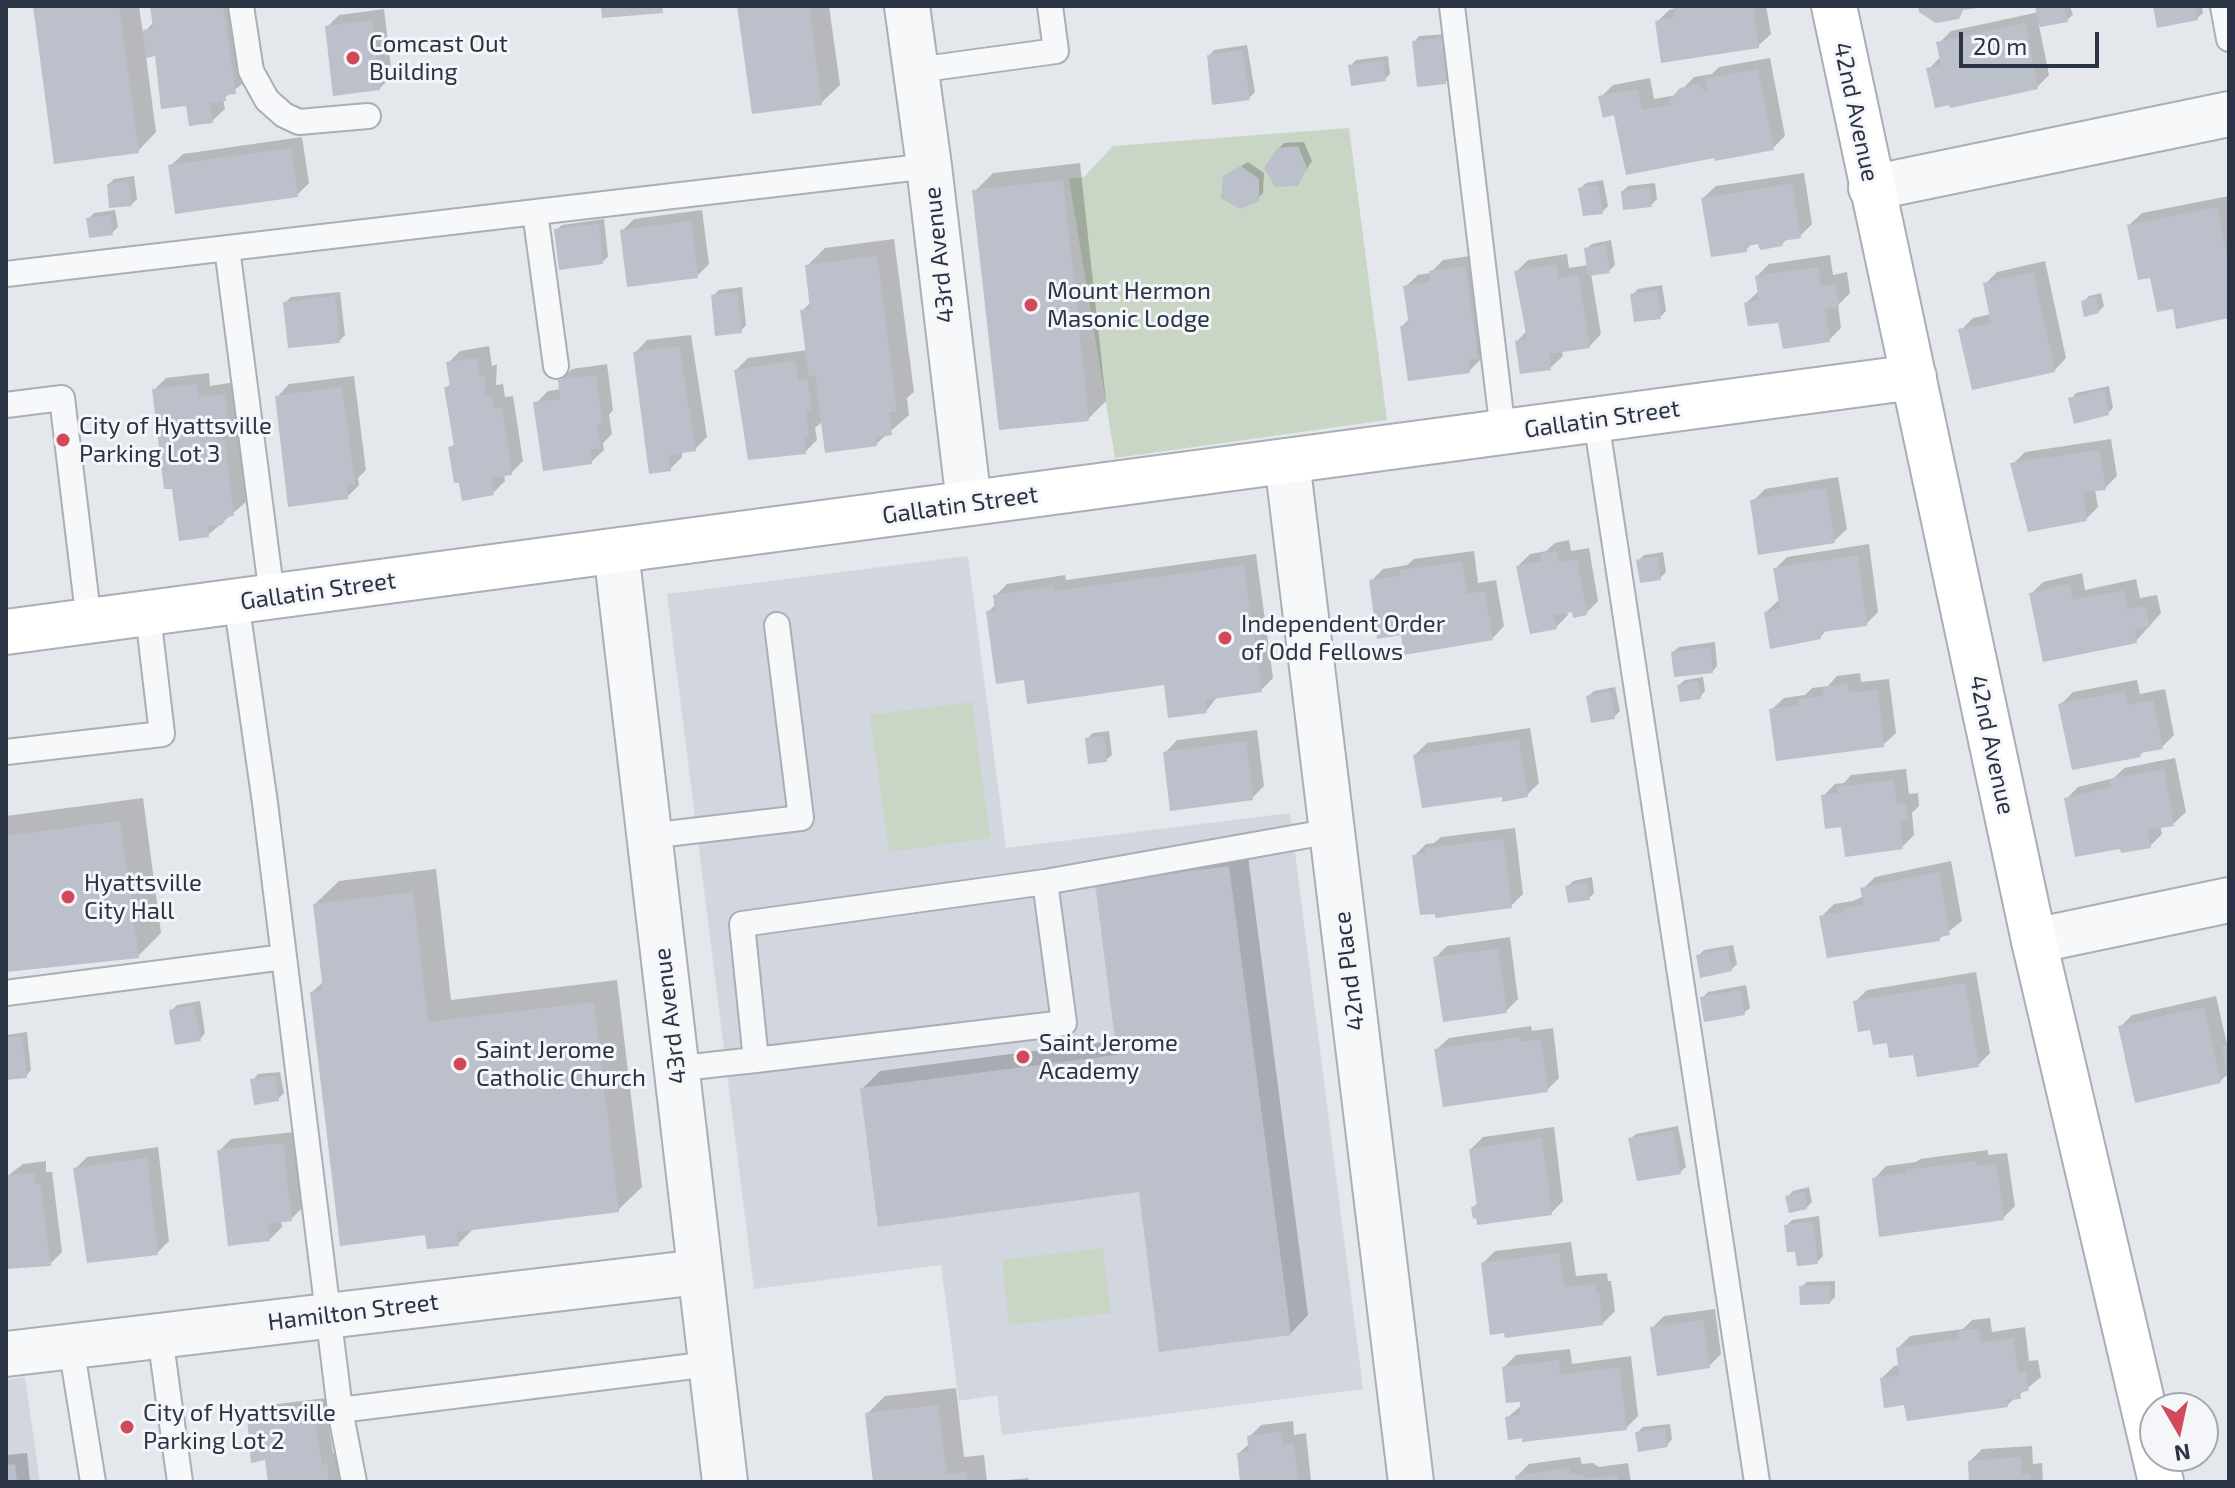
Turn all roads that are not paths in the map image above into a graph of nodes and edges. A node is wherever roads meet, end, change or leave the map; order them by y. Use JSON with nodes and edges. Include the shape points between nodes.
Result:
{"nodes":[{"id":1,"x":241,"y":6,"type":"edge"},
{"id":2,"x":907,"y":6,"type":"edge"},
{"id":3,"x":1050,"y":6,"type":"edge"},
{"id":4,"x":1452,"y":6,"type":"edge"},
{"id":5,"x":1834,"y":6,"type":"edge"},
{"id":6,"x":2223,"y":6,"type":"edge"},
{"id":7,"x":2229,"y":39,"type":"edge"},
{"id":8,"x":917,"y":70,"type":"junction"},
{"id":9,"x":2229,"y":114,"type":"edge"},
{"id":10,"x":368,"y":116,"type":"dead end"},
{"id":11,"x":929,"y":166,"type":"junction"},
{"id":12,"x":1871,"y":188,"type":"junction"},
{"id":13,"x":535,"y":212,"type":"junction"},
{"id":14,"x":227,"y":248,"type":"junction"},
{"id":15,"x":6,"y":274,"type":"edge"},
{"id":16,"x":556,"y":366,"type":"dead end"},
{"id":17,"x":1914,"y":377,"type":"junction"},
{"id":18,"x":6,"y":405,"type":"edge"},
{"id":19,"x":1596,"y":420,"type":"junction"},
{"id":20,"x":1503,"y":432,"type":"junction"},
{"id":21,"x":1287,"y":461,"type":"junction"},
{"id":22,"x":969,"y":503,"type":"junction"},
{"id":23,"x":616,"y":551,"type":"junction"},
{"id":24,"x":254,"y":599,"type":"junction"},
{"id":25,"x":148,"y":615,"type":"junction"},
{"id":26,"x":89,"y":622,"type":"junction"},
{"id":27,"x":777,"y":625,"type":"dead end"},
{"id":28,"x":6,"y":632,"type":"edge"},
{"id":29,"x":6,"y":752,"type":"edge"},
{"id":30,"x":1332,"y":831,"type":"junction"},
{"id":31,"x":649,"y":836,"type":"junction"},
{"id":32,"x":1045,"y":882,"type":"junction"},
{"id":33,"x":2229,"y":900,"type":"edge"},
{"id":34,"x":2034,"y":941,"type":"junction"},
{"id":35,"x":284,"y":957,"type":"junction"},
{"id":36,"x":6,"y":993,"type":"edge"},
{"id":37,"x":756,"y":1060,"type":"junction"},
{"id":38,"x":676,"y":1069,"type":"junction"},
{"id":39,"x":699,"y":1272,"type":"junction"},
{"id":40,"x":329,"y":1314,"type":"junction"},
{"id":41,"x":160,"y":1336,"type":"junction"},
{"id":42,"x":71,"y":1346,"type":"junction"},
{"id":43,"x":6,"y":1354,"type":"edge"},
{"id":44,"x":710,"y":1364,"type":"junction"},
{"id":45,"x":340,"y":1410,"type":"junction"},
{"id":46,"x":716,"y":1481,"type":"edge"},
{"id":47,"x":93,"y":1482,"type":"edge"},
{"id":48,"x":180,"y":1482,"type":"edge"},
{"id":49,"x":354,"y":1482,"type":"edge"},
{"id":50,"x":1411,"y":1482,"type":"edge"},
{"id":51,"x":1757,"y":1482,"type":"edge"},
{"id":52,"x":2161,"y":1482,"type":"edge"}],
"edges":[{"from":1,"to":10,"type":"lane","via":[[251,71],[267,100],[284,115],[299,122]]},
{"from":2,"to":8,"type":"street","name":"43rd Avenue"},
{"from":3,"to":8,"type":"lane","via":[[1056,51]]},
{"from":4,"to":20,"type":"lane"},
{"from":5,"to":12,"type":"street","name":"42nd Avenue"},
{"from":6,"to":7,"type":"lane"},
{"from":8,"to":11,"type":"street","name":"43rd Avenue"},
{"from":9,"to":12,"type":"street"},
{"from":11,"to":13,"type":"lane"},
{"from":11,"to":22,"type":"street","name":"43rd Avenue"},
{"from":12,"to":17,"type":"street","name":"42nd Avenue"},
{"from":13,"to":14,"type":"lane"},
{"from":13,"to":16,"type":"lane"},
{"from":14,"to":15,"type":"lane"},
{"from":14,"to":24,"type":"lane"},
{"from":17,"to":19,"type":"street","name":"Gallatin Street"},
{"from":17,"to":34,"type":"street","name":"42nd Avenue"},
{"from":18,"to":26,"type":"lane","via":[[62,398]]},
{"from":19,"to":20,"type":"street","name":"Gallatin Street"},
{"from":19,"to":51,"type":"lane"},
{"from":20,"to":21,"type":"street","name":"Gallatin Street"},
{"from":21,"to":22,"type":"street","name":"Gallatin Street"},
{"from":21,"to":30,"type":"street","name":"42nd Place"},
{"from":22,"to":23,"type":"street","name":"Gallatin Street"},
{"from":23,"to":24,"type":"street","name":"Gallatin Street"},
{"from":23,"to":31,"type":"street","name":"43rd Avenue"},
{"from":24,"to":25,"type":"street","name":"Gallatin Street"},
{"from":24,"to":35,"type":"lane"},
{"from":25,"to":26,"type":"street","name":"Gallatin Street"},
{"from":25,"to":29,"type":"lane","via":[[162,734]]},
{"from":26,"to":28,"type":"street","name":"Gallatin Street"},
{"from":27,"to":31,"type":"lane","via":[[801,818]]},
{"from":30,"to":32,"type":"lane"},
{"from":30,"to":50,"type":"street","name":"42nd Place"},
{"from":31,"to":38,"type":"street","name":"43rd Avenue"},
{"from":32,"to":37,"type":"lane","via":[[742,924]]},
{"from":32,"to":37,"type":"lane","via":[[1064,1023]]},
{"from":33,"to":34,"type":"street"},
{"from":34,"to":52,"type":"street","name":"42nd Avenue"},
{"from":35,"to":36,"type":"lane"},
{"from":35,"to":40,"type":"lane"},
{"from":37,"to":38,"type":"lane"},
{"from":38,"to":39,"type":"street","name":"43rd Avenue"},
{"from":39,"to":40,"type":"street","name":"Hamilton Street"},
{"from":39,"to":44,"type":"street","name":"43rd Avenue"},
{"from":40,"to":41,"type":"street","name":"Hamilton Street"},
{"from":40,"to":45,"type":"lane"},
{"from":41,"to":42,"type":"street","name":"Hamilton Street"},
{"from":41,"to":48,"type":"lane"},
{"from":42,"to":43,"type":"street","name":"Hamilton Street"},
{"from":42,"to":47,"type":"lane"},
{"from":44,"to":45,"type":"lane"},
{"from":44,"to":46,"type":"street","name":"43rd Avenue"},
{"from":45,"to":49,"type":"lane"}]}
